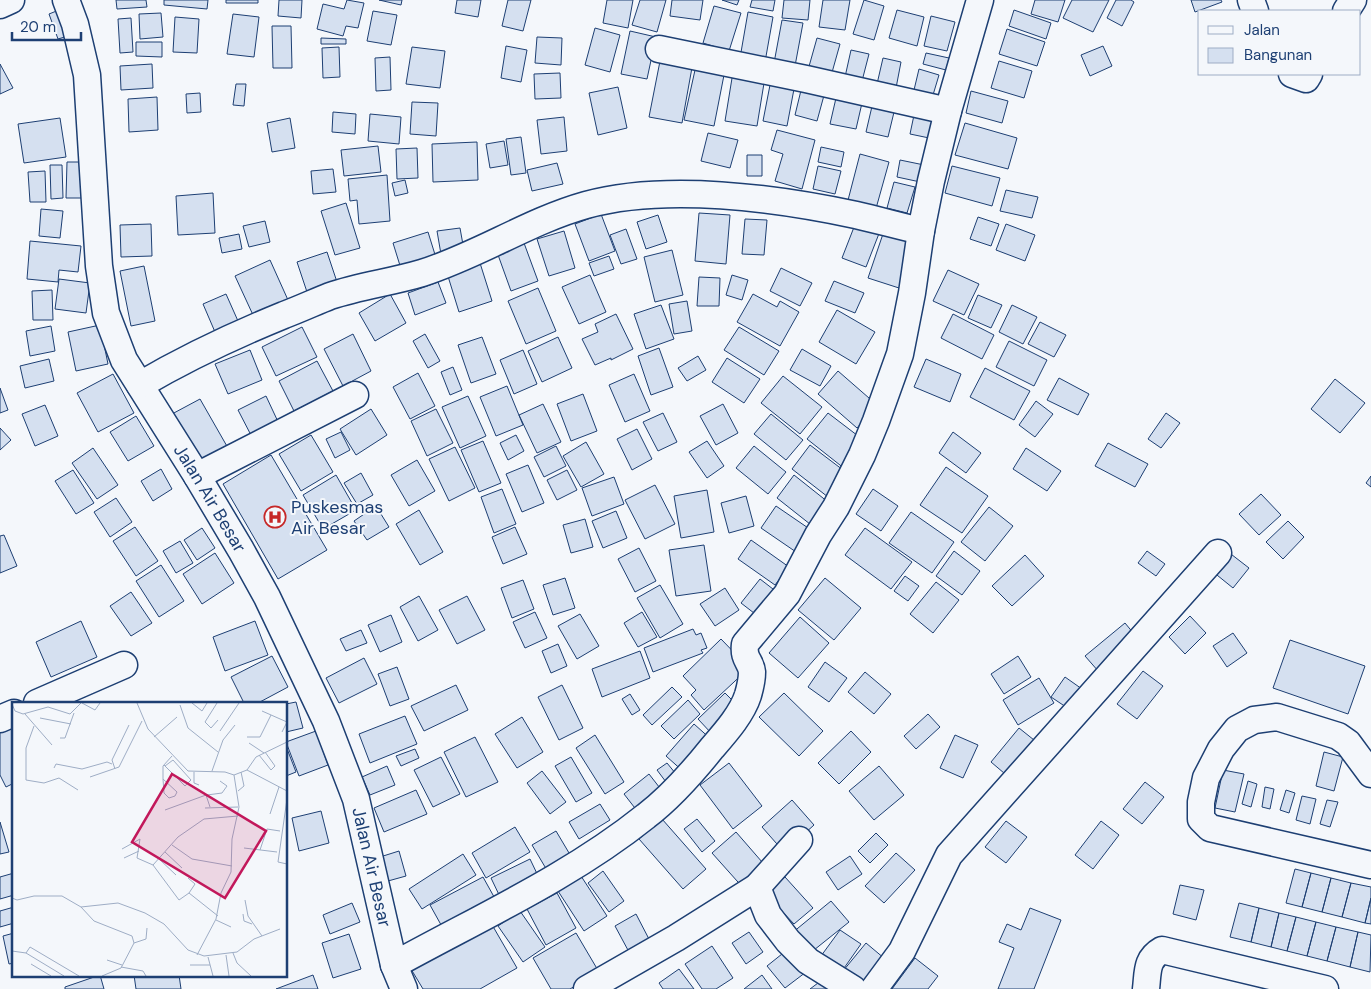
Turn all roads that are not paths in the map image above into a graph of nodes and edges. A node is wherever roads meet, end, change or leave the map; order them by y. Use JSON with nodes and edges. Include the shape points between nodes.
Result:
{"nodes":[{"id":1,"x":11,"y":0,"type":"edge"},
{"id":2,"x":66,"y":0,"type":"edge"},
{"id":3,"x":980,"y":0,"type":"edge"},
{"id":4,"x":0,"y":5,"type":"edge"},
{"id":5,"x":659,"y":49,"type":"dead end"},
{"id":6,"x":1295,"y":75,"type":"edge"},
{"id":7,"x":1308,"y":75,"type":"edge"},
{"id":8,"x":948,"y":110,"type":"junction"},
{"id":9,"x":920,"y":231,"type":"junction"},
{"id":10,"x":140,"y":385,"type":"junction"},
{"id":11,"x":355,"y":395,"type":"dead end"},
{"id":12,"x":197,"y":476,"type":"junction"},
{"id":13,"x":1218,"y":553,"type":"dead end"},
{"id":14,"x":124,"y":665,"type":"dead end"},
{"id":15,"x":39,"y":702,"type":"edge"},
{"id":16,"x":12,"y":714,"type":"edge"},
{"id":17,"x":0,"y":719,"type":"edge"},
{"id":18,"x":1371,"y":774,"type":"edge"},
{"id":19,"x":799,"y":840,"type":"dead end"},
{"id":20,"x":1371,"y":865,"type":"edge"},
{"id":21,"x":757,"y":887,"type":"junction"},
{"id":22,"x":394,"y":965,"type":"junction"},
{"id":23,"x":404,"y":989,"type":"edge"},
{"id":24,"x":587,"y":989,"type":"edge"},
{"id":25,"x":853,"y":989,"type":"edge"},
{"id":26,"x":874,"y":989,"type":"edge"},
{"id":27,"x":1146,"y":989,"type":"edge"},
{"id":28,"x":1325,"y":989,"type":"edge"}],
"edges":[{"from":1,"to":4,"type":"street"},
{"from":2,"to":10,"type":"street","name":"Jalan Air Besar","via":[[87,76],[99,266],[106,313],[124,360]]},
{"from":3,"to":8,"type":"street"},
{"from":5,"to":8,"type":"street"},
{"from":6,"to":7,"type":"street","via":[[1306,79]]},
{"from":8,"to":9,"type":"street"},
{"from":9,"to":10,"type":"street","via":[[766,200],[661,195],[613,198],[552,217],[448,264],[331,296],[254,327],[175,364]]},
{"from":9,"to":22,"type":"street","via":[[914,284],[900,354],[876,420],[845,490],[787,594],[745,644],[744,654],[752,671],[748,695],[740,711],[696,768],[648,816],[551,880]]},
{"from":10,"to":12,"type":"street","name":"Jalan Air Besar"},
{"from":11,"to":12,"type":"street"},
{"from":12,"to":22,"type":"street","name":"Jalan Air Besar","via":[[267,597],[310,683],[340,754],[356,799]]},
{"from":13,"to":26,"type":"street","via":[[949,855],[902,951]]},
{"from":14,"to":15,"type":"street"},
{"from":16,"to":17,"type":"street"},
{"from":18,"to":20,"type":"street","via":[[1348,743],[1338,736],[1277,718],[1254,720],[1238,729],[1221,748],[1206,778],[1201,802],[1201,819],[1210,828]]},
{"from":19,"to":21,"type":"street"},
{"from":21,"to":24,"type":"street"},
{"from":21,"to":25,"type":"street","via":[[768,915],[795,948],[808,961]]},
{"from":22,"to":23,"type":"street","name":"Jalan Air Besar"},
{"from":27,"to":28,"type":"street","via":[[1153,955],[1162,950]]}]}
